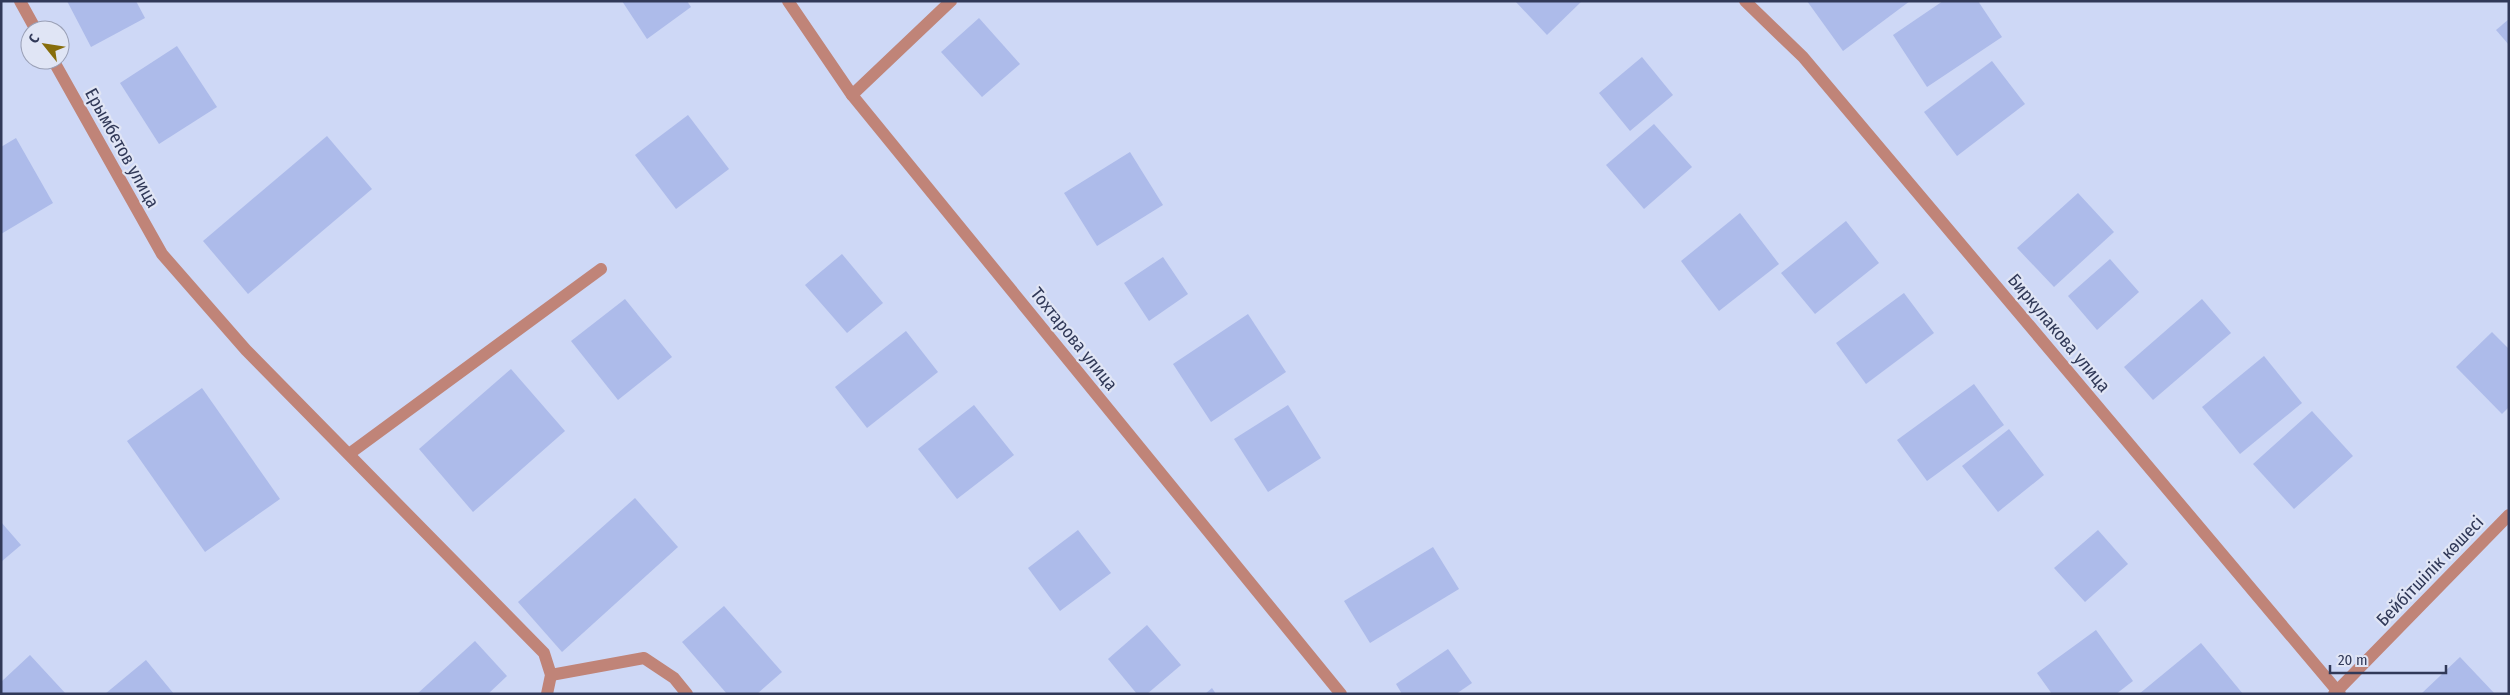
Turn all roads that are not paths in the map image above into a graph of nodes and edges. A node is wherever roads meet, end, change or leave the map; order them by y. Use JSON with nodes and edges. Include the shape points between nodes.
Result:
{"nodes":[{"id":1,"x":20,"y":1,"type":"edge"},
{"id":2,"x":788,"y":1,"type":"edge"},
{"id":3,"x":951,"y":1,"type":"edge"},
{"id":4,"x":1745,"y":1,"type":"edge"},
{"id":5,"x":30,"y":20,"type":"edge"},
{"id":6,"x":59,"y":70,"type":"edge"},
{"id":7,"x":852,"y":95,"type":"junction"},
{"id":8,"x":601,"y":268,"type":"dead end"},
{"id":9,"x":349,"y":454,"type":"junction"},
{"id":10,"x":2509,"y":515,"type":"edge"},
{"id":11,"x":551,"y":674,"type":"junction"},
{"id":12,"x":2337,"y":693,"type":"edge"},
{"id":13,"x":547,"y":694,"type":"edge"},
{"id":14,"x":687,"y":694,"type":"edge"},
{"id":15,"x":1341,"y":694,"type":"edge"}],
"edges":[{"from":1,"to":5,"type":"street"},
{"from":2,"to":7,"type":"street","name":"Тохтарова улица"},
{"from":3,"to":7,"type":"street"},
{"from":4,"to":12,"type":"street","name":"Биркулакова улица","via":[[1803,57]]},
{"from":6,"to":9,"type":"street","name":"Ерымбетов улица","via":[[162,254],[246,350]]},
{"from":7,"to":15,"type":"street","name":"Тохтарова улица"},
{"from":8,"to":9,"type":"street"},
{"from":9,"to":11,"type":"street","name":"Ерымбетов улица","via":[[544,653]]},
{"from":10,"to":12,"type":"street","name":"Бейбітшілік көшесі"},
{"from":11,"to":13,"type":"street"},
{"from":11,"to":14,"type":"street","via":[[644,658],[674,678]]}]}
